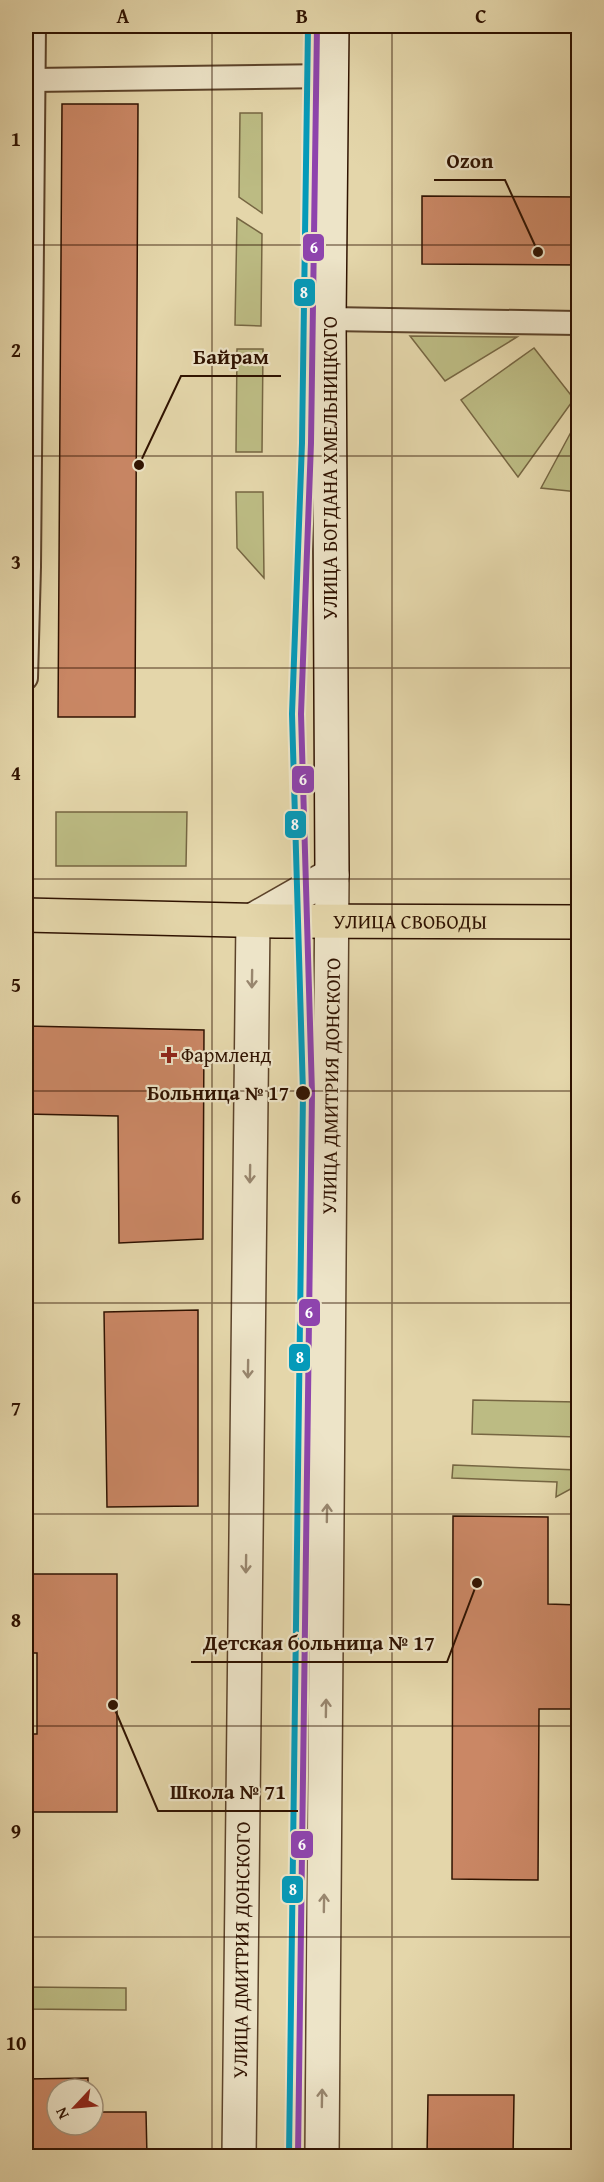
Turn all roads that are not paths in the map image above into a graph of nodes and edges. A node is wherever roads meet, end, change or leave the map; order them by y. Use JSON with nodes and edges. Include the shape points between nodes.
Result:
{"nodes":[{"id":1,"x":34,"y":26,"type":"edge"},
{"id":2,"x":332,"y":26,"type":"edge"},
{"id":3,"x":332,"y":76,"type":"junction"},
{"id":4,"x":33,"y":80,"type":"junction"},
{"id":5,"x":29,"y":226,"type":"edge"},
{"id":6,"x":329,"y":319,"type":"junction"},
{"id":7,"x":579,"y":323,"type":"edge"},
{"id":8,"x":27,"y":567,"type":"edge"},
{"id":9,"x":26,"y":678,"type":"edge"},
{"id":10,"x":332,"y":875,"type":"junction"},
{"id":11,"x":26,"y":915,"type":"edge"},
{"id":12,"x":253,"y":920,"type":"junction"},
{"id":13,"x":333,"y":921,"type":"junction"},
{"id":14,"x":579,"y":922,"type":"edge"},
{"id":15,"x":239,"y":2157,"type":"edge"},
{"id":16,"x":322,"y":2157,"type":"edge"}],
"edges":[{"from":1,"to":4,"type":"lane"},
{"from":2,"to":3,"type":"street","name":"УЛИЦА БОГДАНА ХМЕЛЬНИЦКОГО"},
{"from":3,"to":4,"type":"lane"},
{"from":3,"to":6,"type":"street","name":"УЛИЦА БОГДАНА ХМЕЛЬНИЦКОГО"},
{"from":4,"to":5,"type":"lane"},
{"from":5,"to":8,"type":"lane"},
{"from":6,"to":7,"type":"lane"},
{"from":6,"to":10,"type":"street","name":"УЛИЦА БОГДАНА ХМЕЛЬНИЦКОГО"},
{"from":8,"to":9,"type":"lane"},
{"from":10,"to":12,"type":"street"},
{"from":10,"to":13,"type":"street","name":"УЛИЦА ДМИТРИЯ ДОНСКОГО"},
{"from":11,"to":12,"type":"main road","name":"УЛИЦА СВОБОДЫ"},
{"from":12,"to":13,"type":"main road","name":"УЛИЦА СВОБОДЫ"},
{"from":12,"to":15,"type":"street","name":"УЛИЦА ДМИТРИЯ ДОНСКОГО","one_way":true},
{"from":13,"to":14,"type":"main road","name":"УЛИЦА СВОБОДЫ"},
{"from":16,"to":13,"type":"street","name":"УЛИЦА ДМИТРИЯ ДОНСКОГО","one_way":true}]}
